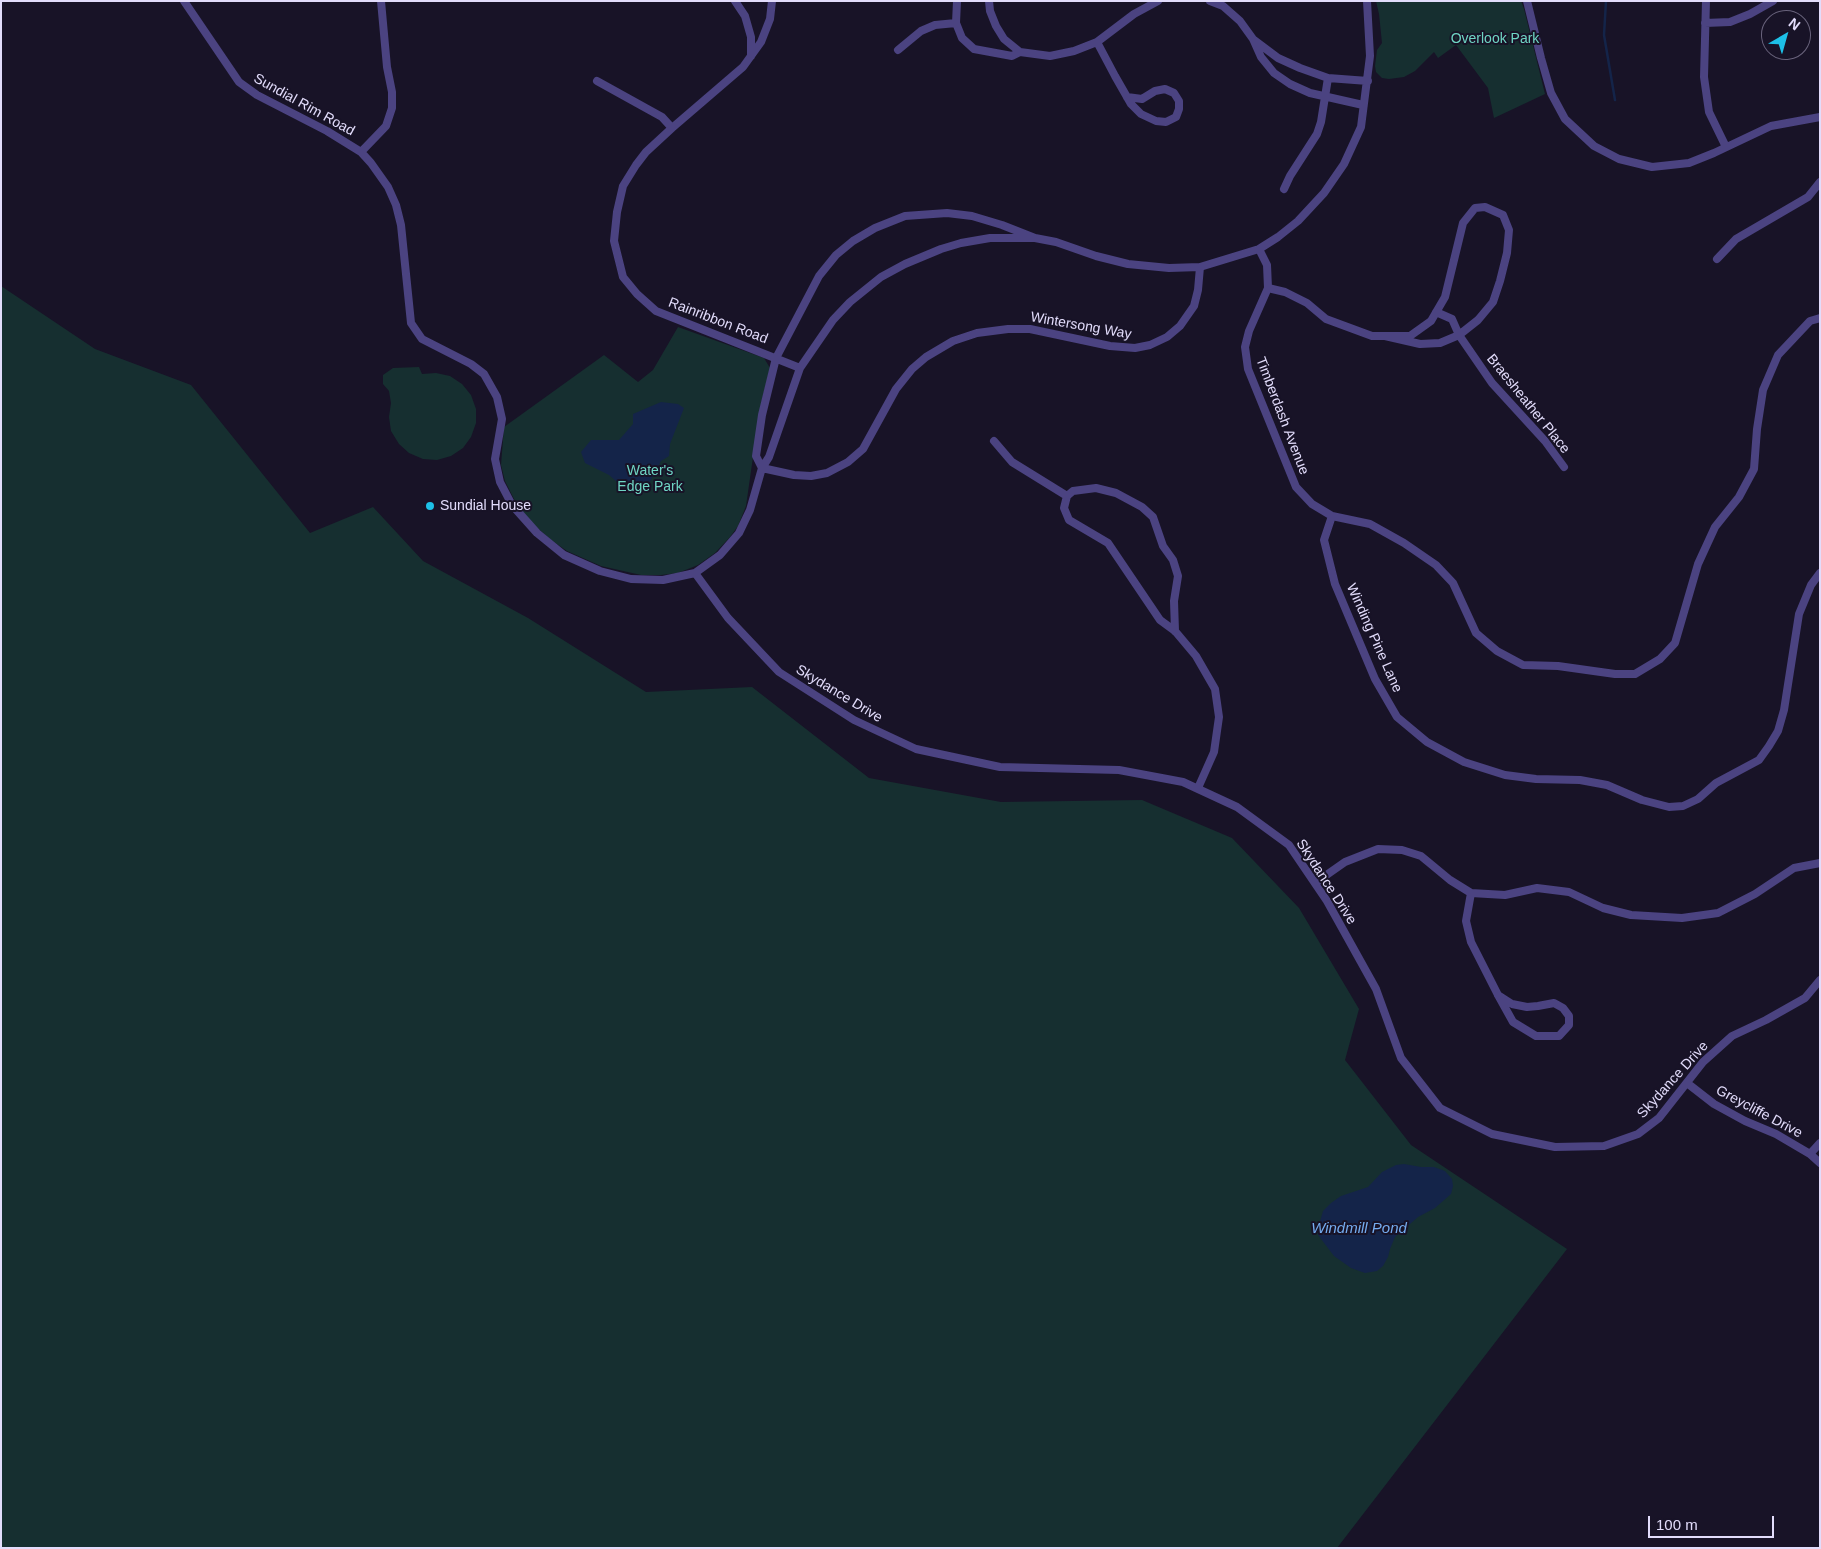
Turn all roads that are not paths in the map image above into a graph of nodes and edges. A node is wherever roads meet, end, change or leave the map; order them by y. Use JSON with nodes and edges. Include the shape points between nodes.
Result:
{"nodes":[{"id":1,"x":184,"y":1,"type":"edge"},
{"id":2,"x":381,"y":1,"type":"edge"},
{"id":3,"x":735,"y":1,"type":"edge"},
{"id":4,"x":772,"y":1,"type":"edge"},
{"id":5,"x":956,"y":1,"type":"edge"},
{"id":6,"x":989,"y":1,"type":"edge"},
{"id":7,"x":1158,"y":1,"type":"edge"},
{"id":8,"x":1210,"y":1,"type":"edge"},
{"id":9,"x":1367,"y":1,"type":"edge"},
{"id":10,"x":1527,"y":1,"type":"edge"},
{"id":11,"x":1706,"y":1,"type":"edge"},
{"id":12,"x":1773,"y":1,"type":"edge"},
{"id":13,"x":956,"y":23,"type":"junction"},
{"id":14,"x":1706,"y":23,"type":"junction"},
{"id":15,"x":1253,"y":39,"type":"junction"},
{"id":16,"x":1097,"y":42,"type":"junction"},
{"id":17,"x":898,"y":50,"type":"dead end"},
{"id":18,"x":1020,"y":52,"type":"junction"},
{"id":19,"x":751,"y":56,"type":"junction"},
{"id":20,"x":1328,"y":78,"type":"junction"},
{"id":21,"x":597,"y":81,"type":"dead end"},
{"id":22,"x":1368,"y":81,"type":"junction"},
{"id":23,"x":1127,"y":97,"type":"junction"},
{"id":24,"x":1325,"y":97,"type":"junction"},
{"id":25,"x":1363,"y":105,"type":"junction"},
{"id":26,"x":1820,"y":117,"type":"edge"},
{"id":27,"x":672,"y":128,"type":"junction"},
{"id":28,"x":1726,"y":147,"type":"junction"},
{"id":29,"x":361,"y":152,"type":"junction"},
{"id":30,"x":1820,"y":182,"type":"edge"},
{"id":31,"x":1284,"y":189,"type":"dead end"},
{"id":32,"x":1035,"y":238,"type":"junction"},
{"id":33,"x":1259,"y":249,"type":"junction"},
{"id":34,"x":1717,"y":259,"type":"dead end"},
{"id":35,"x":1200,"y":267,"type":"junction"},
{"id":36,"x":1268,"y":288,"type":"junction"},
{"id":37,"x":1436,"y":312,"type":"junction"},
{"id":38,"x":1820,"y":318,"type":"edge"},
{"id":39,"x":1459,"y":335,"type":"junction"},
{"id":40,"x":1385,"y":336,"type":"junction"},
{"id":41,"x":776,"y":358,"type":"junction"},
{"id":42,"x":800,"y":368,"type":"junction"},
{"id":43,"x":994,"y":441,"type":"dead end"},
{"id":44,"x":1564,"y":467,"type":"dead end"},
{"id":45,"x":762,"y":468,"type":"junction"},
{"id":46,"x":1067,"y":496,"type":"junction"},
{"id":47,"x":1332,"y":516,"type":"junction"},
{"id":48,"x":695,"y":573,"type":"junction"},
{"id":49,"x":1820,"y":573,"type":"edge"},
{"id":50,"x":1174,"y":631,"type":"junction"},
{"id":51,"x":1198,"y":788,"type":"junction"},
{"id":52,"x":1820,"y":863,"type":"edge"},
{"id":53,"x":1314,"y":882,"type":"junction"},
{"id":54,"x":1471,"y":893,"type":"junction"},
{"id":55,"x":1820,"y":980,"type":"edge"},
{"id":56,"x":1498,"y":995,"type":"junction"},
{"id":57,"x":1687,"y":1083,"type":"junction"},
{"id":58,"x":1820,"y":1143,"type":"edge"},
{"id":59,"x":1810,"y":1154,"type":"junction"},
{"id":60,"x":1820,"y":1163,"type":"edge"}],
"edges":[{"from":1,"to":29,"type":"street","name":"Sundial Rim Road","via":[[240,82],[257,96]]},
{"from":2,"to":29,"type":"street","via":[[392,108],[386,126]]},
{"from":3,"to":19,"type":"street","via":[[746,16]]},
{"from":4,"to":19,"type":"street","name":"Rainribbon Road","via":[[762,42]]},
{"from":5,"to":13,"type":"street"},
{"from":6,"to":18,"type":"street","via":[[990,11],[1004,39]]},
{"from":7,"to":16,"type":"street","via":[[1134,14]]},
{"from":8,"to":15,"type":"street","via":[[1223,6],[1240,21]]},
{"from":9,"to":22,"type":"street"},
{"from":10,"to":28,"type":"street","via":[[1551,93],[1565,120],[1594,146],[1619,159],[1652,167],[1688,163]]},
{"from":11,"to":14,"type":"street"},
{"from":12,"to":14,"type":"street","via":[[1730,22]]},
{"from":13,"to":17,"type":"street","via":[[935,25],[921,31]]},
{"from":13,"to":18,"type":"street","via":[[962,38],[974,49],[1012,56]]},
{"from":14,"to":28,"type":"street","via":[[1704,77],[1708,107]]},
{"from":15,"to":20,"type":"street","via":[[1278,58]]},
{"from":15,"to":24,"type":"street","via":[[1261,57],[1274,73],[1290,84]]},
{"from":16,"to":18,"type":"street","via":[[1074,52],[1050,56]]},
{"from":16,"to":23,"type":"street"},
{"from":19,"to":27,"type":"street","name":"Rainribbon Road","via":[[743,67]]},
{"from":20,"to":22,"type":"street"},
{"from":20,"to":24,"type":"street"},
{"from":21,"to":27,"type":"street","via":[[662,117]]},
{"from":22,"to":25,"type":"street"},
{"from":23,"to":23,"type":"street","via":[[1141,114],[1156,122],[1176,117],[1179,109],[1174,93],[1165,89],[1142,99]]},
{"from":24,"to":25,"type":"street"},
{"from":24,"to":31,"type":"street","via":[[1317,134]]},
{"from":25,"to":33,"type":"street","via":[[1361,127],[1344,164],[1324,193],[1298,221]]},
{"from":26,"to":28,"type":"street","via":[[1771,126]]},
{"from":27,"to":41,"type":"street","name":"Rainribbon Road","via":[[641,159],[623,186],[614,241],[624,277],[656,311]]},
{"from":29,"to":48,"type":"street","name":"Sundial Rim Road","via":[[388,187],[396,205],[401,224],[411,323],[422,339],[484,374],[497,397],[502,419],[495,459],[500,482],[512,505],[537,533],[564,555],[600,571],[631,579],[663,580]]},
{"from":30,"to":34,"type":"street","via":[[1808,197],[1736,239]]},
{"from":32,"to":35,"type":"street","via":[[1128,264]]},
{"from":32,"to":41,"type":"street","via":[[972,216],[947,213],[905,216],[875,228],[836,255],[819,276]]},
{"from":32,"to":42,"type":"street","via":[[990,238],[961,243],[905,264],[881,277],[833,320]]},
{"from":33,"to":35,"type":"street"},
{"from":33,"to":36,"type":"street","name":"Timberdash Avenue","via":[[1267,265]]},
{"from":35,"to":45,"type":"street","name":"Wintersong Way","via":[[1194,306],[1180,326],[1150,345],[1135,348],[1110,346],[1030,329],[1008,328],[953,341],[912,369],[896,388],[863,449],[848,462],[811,476]]},
{"from":36,"to":40,"type":"street","via":[[1286,292],[1307,303],[1326,319],[1372,336]]},
{"from":36,"to":47,"type":"street","name":"Timberdash Avenue","via":[[1245,347],[1248,369],[1296,487],[1312,504]]},
{"from":37,"to":39,"type":"street","name":"Braesheather Place","via":[[1452,319]]},
{"from":37,"to":39,"type":"street","via":[[1448,288],[1463,223],[1475,208],[1485,207],[1503,215],[1509,230],[1507,253],[1493,302]]},
{"from":37,"to":40,"type":"street","via":[[1431,321],[1410,336]]},
{"from":38,"to":47,"type":"street","name":"Timberdash Avenue","via":[[1810,321],[1778,355],[1763,390],[1754,469],[1739,496],[1715,527],[1698,564],[1675,643],[1660,659],[1635,674],[1523,665],[1497,651],[1476,633],[1453,583],[1436,564],[1370,524]]},
{"from":39,"to":40,"type":"street","via":[[1430,344]]},
{"from":39,"to":44,"type":"street","name":"Braesheather Place","via":[[1492,383]]},
{"from":41,"to":42,"type":"street","name":"Rainribbon Road"},
{"from":41,"to":45,"type":"street","via":[[756,456]]},
{"from":42,"to":45,"type":"street","via":[[769,457]]},
{"from":43,"to":46,"type":"street","via":[[1012,462]]},
{"from":45,"to":48,"type":"street","via":[[750,510],[739,533],[720,555]]},
{"from":46,"to":50,"type":"street","via":[[1064,508],[1069,520],[1108,543],[1160,620]]},
{"from":46,"to":50,"type":"street","via":[[1073,490],[1096,488],[1116,493],[1153,516],[1178,576]]},
{"from":47,"to":49,"type":"street","name":"Winding Pine Lane","via":[[1324,540],[1335,584],[1375,679],[1397,717],[1427,742],[1464,762],[1505,775],[1580,780],[1669,807],[1683,806],[1698,799],[1716,783],[1759,760],[1778,731],[1799,614],[1811,585]]},
{"from":48,"to":51,"type":"street","name":"Skydance Drive","via":[[728,618],[779,672],[854,720],[916,749],[1000,767],[1119,770],[1183,782]]},
{"from":50,"to":51,"type":"street","via":[[1196,656],[1215,688],[1220,718],[1214,752]]},
{"from":51,"to":53,"type":"street","name":"Skydance Drive","via":[[1237,807],[1289,845]]},
{"from":52,"to":54,"type":"street","via":[[1794,868],[1755,894],[1718,913],[1682,918],[1631,915],[1603,908],[1569,892],[1537,888],[1505,895]]},
{"from":53,"to":54,"type":"street","via":[[1346,862],[1378,850],[1402,850],[1422,856]]},
{"from":53,"to":57,"type":"street","name":"Skydance Drive","via":[[1376,989],[1401,1058],[1440,1108],[1492,1134],[1555,1147],[1604,1146],[1638,1134],[1659,1118]]},
{"from":54,"to":56,"type":"street","via":[[1466,921],[1469,935]]},
{"from":55,"to":57,"type":"street","name":"Skydance Drive","via":[[1805,998],[1732,1036],[1703,1062]]},
{"from":56,"to":56,"type":"street","via":[[1513,1022],[1536,1036],[1559,1036],[1569,1025],[1569,1016],[1554,1003],[1527,1007],[1512,1004]]},
{"from":57,"to":59,"type":"street","name":"Greycliffe Drive","via":[[1745,1122],[1776,1134]]},
{"from":58,"to":59,"type":"street"},
{"from":59,"to":60,"type":"street","name":"Greycliffe Drive"}]}
